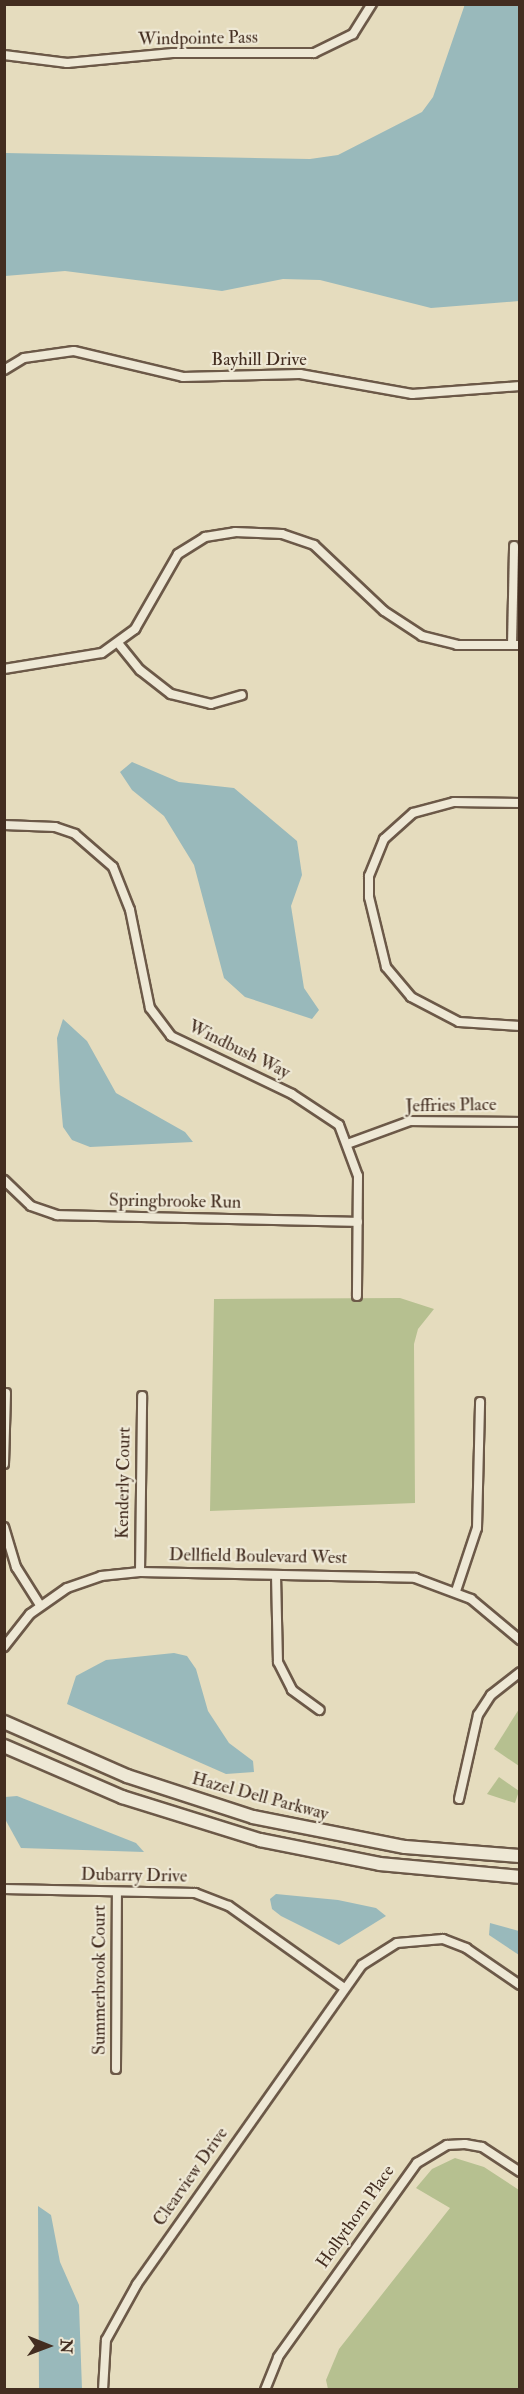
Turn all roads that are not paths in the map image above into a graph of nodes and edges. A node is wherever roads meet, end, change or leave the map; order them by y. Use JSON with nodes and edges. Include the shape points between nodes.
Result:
{"nodes":[{"id":1,"x":372,"y":4,"type":"edge"},
{"id":2,"x":4,"y":55,"type":"edge"},
{"id":3,"x":4,"y":370,"type":"edge"},
{"id":4,"x":519,"y":386,"type":"edge"},
{"id":5,"x":514,"y":546,"type":"dead end"},
{"id":6,"x":118,"y":643,"type":"junction"},
{"id":7,"x":516,"y":645,"type":"edge"},
{"id":8,"x":4,"y":669,"type":"edge"},
{"id":9,"x":242,"y":695,"type":"dead end"},
{"id":10,"x":519,"y":803,"type":"edge"},
{"id":11,"x":4,"y":825,"type":"edge"},
{"id":12,"x":519,"y":1026,"type":"edge"},
{"id":13,"x":519,"y":1122,"type":"edge"},
{"id":14,"x":350,"y":1143,"type":"junction"},
{"id":15,"x":4,"y":1180,"type":"edge"},
{"id":16,"x":358,"y":1222,"type":"junction"},
{"id":17,"x":357,"y":1296,"type":"dead end"},
{"id":18,"x":6,"y":1393,"type":"dead end"},
{"id":19,"x":142,"y":1396,"type":"dead end"},
{"id":20,"x":480,"y":1402,"type":"dead end"},
{"id":21,"x":4,"y":1464,"type":"edge"},
{"id":22,"x":4,"y":1527,"type":"edge"},
{"id":23,"x":140,"y":1572,"type":"junction"},
{"id":24,"x":276,"y":1575,"type":"junction"},
{"id":25,"x":456,"y":1591,"type":"junction"},
{"id":26,"x":40,"y":1605,"type":"junction"},
{"id":27,"x":519,"y":1640,"type":"edge"},
{"id":28,"x":4,"y":1647,"type":"edge"},
{"id":29,"x":519,"y":1672,"type":"edge"},
{"id":30,"x":320,"y":1710,"type":"dead end"},
{"id":31,"x":4,"y":1722,"type":"edge"},
{"id":32,"x":4,"y":1746,"type":"edge"},
{"id":33,"x":459,"y":1799,"type":"dead end"},
{"id":34,"x":519,"y":1856,"type":"edge"},
{"id":35,"x":519,"y":1877,"type":"edge"},
{"id":36,"x":4,"y":1889,"type":"edge"},
{"id":37,"x":117,"y":1892,"type":"junction"},
{"id":38,"x":519,"y":1985,"type":"edge"},
{"id":39,"x":340,"y":1991,"type":"junction"},
{"id":40,"x":116,"y":2069,"type":"dead end"},
{"id":41,"x":519,"y":2172,"type":"edge"},
{"id":42,"x":103,"y":2390,"type":"edge"},
{"id":43,"x":266,"y":2390,"type":"edge"}],
"edges":[{"from":1,"to":2,"type":"street","name":"Windpointe Pass","via":[[353,34],[314,54],[180,52],[67,63]]},
{"from":3,"to":4,"type":"street","name":"Bayhill Drive","via":[[24,358],[74,351],[183,377],[300,374],[412,394]]},
{"from":5,"to":7,"type":"street"},
{"from":6,"to":7,"type":"street","via":[[147,614],[171,563],[189,545],[217,533],[262,531],[314,545],[384,611],[422,636],[457,645]]},
{"from":6,"to":8,"type":"street","via":[[88,658]]},
{"from":6,"to":9,"type":"street","via":[[140,670],[171,694],[211,704]]},
{"from":10,"to":12,"type":"street","via":[[446,803],[413,813],[384,839],[369,876],[369,897],[386,967],[411,997],[459,1022]]},
{"from":11,"to":14,"type":"street","name":"Windbush Way","via":[[55,827],[104,856],[123,888],[143,989],[158,1022],[192,1048],[317,1108]]},
{"from":13,"to":14,"type":"street","name":"Jeffries Place","via":[[410,1121]]},
{"from":14,"to":16,"type":"street","name":"Windbush Way","via":[[358,1176]]},
{"from":15,"to":16,"type":"street","name":"Springbrooke Run","via":[[31,1206],[57,1215]]},
{"from":16,"to":17,"type":"street","name":"Windbush Way"},
{"from":18,"to":21,"type":"street"},
{"from":19,"to":23,"type":"street","name":"Kenderly Court"},
{"from":20,"to":25,"type":"street","via":[[477,1528]]},
{"from":22,"to":26,"type":"street","via":[[13,1560]]},
{"from":23,"to":24,"type":"street","name":"Dellfield Boulevard West"},
{"from":23,"to":26,"type":"street","name":"Dellfield Boulevard West","via":[[92,1578]]},
{"from":24,"to":25,"type":"street","name":"Dellfield Boulevard West","via":[[400,1576]]},
{"from":24,"to":30,"type":"street","via":[[278,1662],[292,1690]]},
{"from":25,"to":27,"type":"street","name":"Dellfield Boulevard West","via":[[488,1610]]},
{"from":26,"to":28,"type":"street","name":"Dellfield Boulevard West"},
{"from":29,"to":33,"type":"street","via":[[491,1695],[478,1715]]},
{"from":31,"to":34,"type":"main road","name":"Hazel Dell Parkway","via":[[137,1780],[261,1818],[405,1847]]},
{"from":32,"to":35,"type":"main road","via":[[122,1797],[260,1840],[380,1864]]},
{"from":36,"to":37,"type":"street","name":"Dubarry Drive"},
{"from":37,"to":39,"type":"street","name":"Dubarry Drive","via":[[213,1898]]},
{"from":37,"to":40,"type":"street","name":"Summerbrook Court"},
{"from":38,"to":39,"type":"street","name":"Clearview Drive","via":[[466,1948],[420,1938],[384,1948]]},
{"from":39,"to":42,"type":"street","name":"Clearview Drive","via":[[115,2320],[102,2361]]},
{"from":41,"to":43,"type":"street","name":"Hollythorn Place","via":[[482,2147],[465,2144],[447,2145],[417,2163],[278,2357]]}]}
